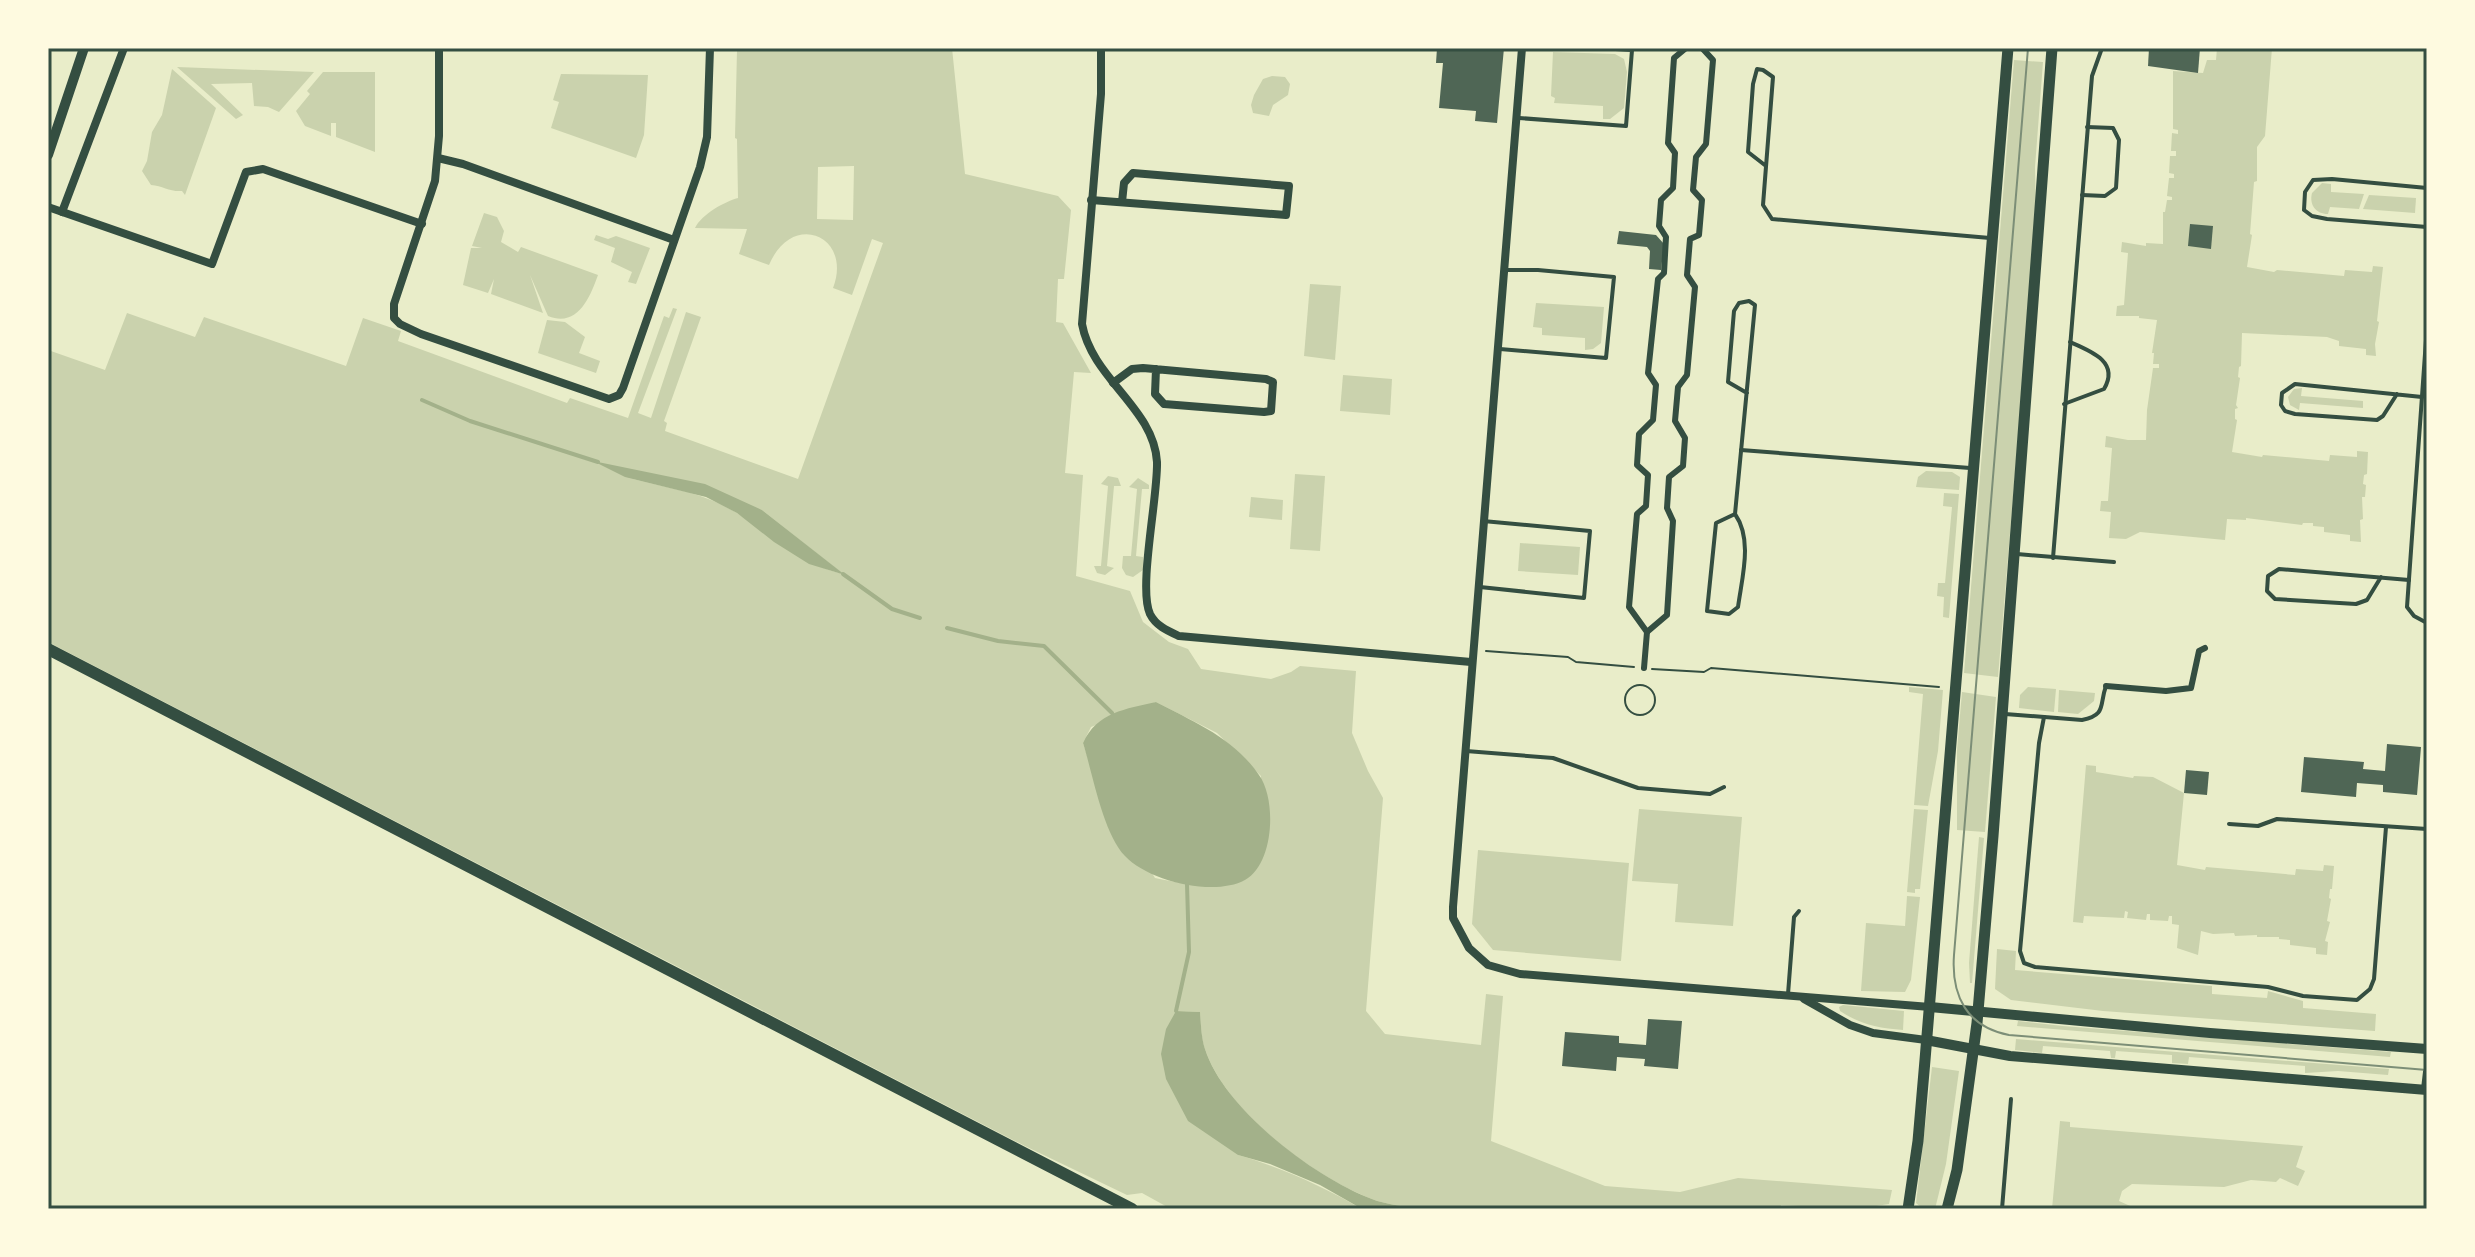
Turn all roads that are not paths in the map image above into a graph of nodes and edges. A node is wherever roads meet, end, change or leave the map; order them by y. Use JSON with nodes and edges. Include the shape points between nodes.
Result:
{"nodes":[{"id":1,"x":84,"y":48,"type":"edge"},
{"id":2,"x":124,"y":48,"type":"edge"},
{"id":3,"x":439,"y":48,"type":"edge"},
{"id":4,"x":710,"y":48,"type":"edge"},
{"id":5,"x":1101,"y":48,"type":"edge"},
{"id":6,"x":1522,"y":48,"type":"edge"},
{"id":7,"x":1599,"y":48,"type":"edge"},
{"id":8,"x":1686,"y":48,"type":"edge"},
{"id":9,"x":1702,"y":48,"type":"edge"},
{"id":10,"x":2008,"y":48,"type":"edge"},
{"id":11,"x":2052,"y":48,"type":"edge"},
{"id":12,"x":2102,"y":48,"type":"edge"},
{"id":13,"x":1516,"y":117,"type":"junction"},
{"id":14,"x":2087,"y":127,"type":"junction"},
{"id":15,"x":48,"y":155,"type":"edge"},
{"id":16,"x":438,"y":158,"type":"junction"},
{"id":17,"x":1766,"y":166,"type":"junction"},
{"id":18,"x":2427,"y":188,"type":"edge"},
{"id":19,"x":2082,"y":195,"type":"junction"},
{"id":20,"x":1091,"y":200,"type":"junction"},
{"id":21,"x":1122,"y":202,"type":"junction"},
{"id":22,"x":48,"y":207,"type":"edge"},
{"id":23,"x":62,"y":212,"type":"junction"},
{"id":24,"x":422,"y":224,"type":"junction"},
{"id":25,"x":2427,"y":227,"type":"edge"},
{"id":26,"x":1993,"y":238,"type":"junction"},
{"id":27,"x":674,"y":240,"type":"junction"},
{"id":28,"x":1504,"y":270,"type":"junction"},
{"id":29,"x":2427,"y":326,"type":"edge"},
{"id":30,"x":2069,"y":342,"type":"junction"},
{"id":31,"x":1497,"y":349,"type":"junction"},
{"id":32,"x":1156,"y":369,"type":"junction"},
{"id":33,"x":1113,"y":383,"type":"junction"},
{"id":34,"x":1747,"y":393,"type":"junction"},
{"id":35,"x":2397,"y":394,"type":"junction"},
{"id":36,"x":2422,"y":397,"type":"junction"},
{"id":37,"x":2064,"y":404,"type":"junction"},
{"id":38,"x":1741,"y":450,"type":"junction"},
{"id":39,"x":1975,"y":469,"type":"junction"},
{"id":40,"x":1735,"y":514,"type":"junction"},
{"id":41,"x":1483,"y":521,"type":"junction"},
{"id":42,"x":2014,"y":554,"type":"junction"},
{"id":43,"x":2053,"y":558,"type":"junction"},
{"id":44,"x":2114,"y":562,"type":"dead end"},
{"id":45,"x":2381,"y":577,"type":"junction"},
{"id":46,"x":2409,"y":580,"type":"junction"},
{"id":47,"x":1478,"y":587,"type":"junction"},
{"id":48,"x":2427,"y":623,"type":"edge"},
{"id":49,"x":1647,"y":632,"type":"junction"},
{"id":50,"x":2205,"y":648,"type":"dead end"},
{"id":51,"x":48,"y":649,"type":"edge"},
{"id":52,"x":1471,"y":662,"type":"junction"},
{"id":53,"x":1644,"y":668,"type":"road end"},
{"id":54,"x":2106,"y":686,"type":"joint"},
{"id":55,"x":2002,"y":714,"type":"junction"},
{"id":56,"x":2044,"y":717,"type":"junction"},
{"id":57,"x":1464,"y":751,"type":"junction"},
{"id":58,"x":1724,"y":787,"type":"dead end"},
{"id":59,"x":2229,"y":824,"type":"dead end"},
{"id":60,"x":2386,"y":827,"type":"junction"},
{"id":61,"x":2427,"y":829,"type":"edge"},
{"id":62,"x":1799,"y":911,"type":"dead end"},
{"id":63,"x":1788,"y":996,"type":"junction"},
{"id":64,"x":1802,"y":997,"type":"junction"},
{"id":65,"x":1930,"y":1007,"type":"junction"},
{"id":66,"x":1978,"y":1011,"type":"junction"},
{"id":67,"x":1926,"y":1040,"type":"junction"},
{"id":68,"x":1974,"y":1049,"type":"junction"},
{"id":69,"x":2427,"y":1049,"type":"edge"},
{"id":70,"x":2427,"y":1072,"type":"edge"},
{"id":71,"x":2426,"y":1090,"type":"edge"},
{"id":72,"x":2011,"y":1099,"type":"dead end"},
{"id":73,"x":1132,"y":1209,"type":"edge"},
{"id":74,"x":1908,"y":1209,"type":"edge"},
{"id":75,"x":1947,"y":1209,"type":"edge"},
{"id":76,"x":2002,"y":1209,"type":"edge"}],
"edges":[{"from":1,"to":15,"type":"street"},
{"from":2,"to":23,"type":"street"},
{"from":3,"to":16,"type":"street"},
{"from":4,"to":27,"type":"street","via":[[707,137]]},
{"from":5,"to":20,"type":"street"},
{"from":6,"to":13,"type":"street"},
{"from":7,"to":13,"type":"lane","via":[[1632,50],[1626,126]]},
{"from":8,"to":49,"type":"street","via":[[1674,58],[1668,143],[1675,153],[1673,188],[1661,200],[1664,273],[1658,279],[1648,373],[1656,385],[1653,420],[1639,434],[1637,465],[1648,475],[1646,506],[1637,514],[1629,607]]},
{"from":9,"to":49,"type":"street","via":[[1713,60],[1706,144],[1696,157],[1693,190],[1702,200],[1699,235],[1690,239],[1687,275],[1695,287],[1687,375],[1678,387],[1675,421],[1685,438],[1683,466],[1669,477],[1667,508],[1673,521],[1667,615]]},
{"from":10,"to":26,"type":"main road"},
{"from":11,"to":42,"type":"main road"},
{"from":12,"to":14,"type":"lane","via":[[2092,76]]},
{"from":13,"to":28,"type":"street"},
{"from":14,"to":19,"type":"lane"},
{"from":14,"to":19,"type":"lane","via":[[2113,128],[2117,133],[2116,188],[2105,196]]},
{"from":16,"to":24,"type":"street"},
{"from":16,"to":27,"type":"street"},
{"from":17,"to":17,"type":"lane","via":[[1773,77],[1757,69],[1748,152]]},
{"from":17,"to":26,"type":"lane","via":[[1763,205],[1772,219]]},
{"from":18,"to":25,"type":"lane","via":[[2313,180],[2305,192],[2304,210],[2327,219]]},
{"from":19,"to":30,"type":"lane"},
{"from":20,"to":21,"type":"street"},
{"from":20,"to":33,"type":"street","via":[[1082,324],[1088,349]]},
{"from":21,"to":21,"type":"street","via":[[1286,215],[1289,186],[1133,173],[1124,183]]},
{"from":22,"to":23,"type":"street"},
{"from":23,"to":24,"type":"street","via":[[212,264],[246,172],[263,169]]},
{"from":24,"to":27,"type":"street","via":[[394,304],[394,318],[400,324],[609,399],[623,388]]},
{"from":26,"to":39,"type":"main road"},
{"from":28,"to":31,"type":"street"},
{"from":28,"to":31,"type":"lane","via":[[1614,277],[1606,358]]},
{"from":29,"to":36,"type":"lane"},
{"from":30,"to":37,"type":"lane"},
{"from":30,"to":37,"type":"lane","via":[[2099,356],[2109,372],[2104,389]]},
{"from":31,"to":41,"type":"street"},
{"from":32,"to":32,"type":"street","via":[[1266,379],[1273,382],[1273,406],[1264,412],[1164,404],[1155,394]]},
{"from":32,"to":33,"type":"street","via":[[1132,369]]},
{"from":33,"to":52,"type":"street","via":[[1154,442],[1147,595],[1149,613],[1161,627],[1196,638]]},
{"from":34,"to":34,"type":"lane","via":[[1755,305],[1749,301],[1734,311],[1728,382]]},
{"from":34,"to":38,"type":"lane"},
{"from":35,"to":35,"type":"lane","via":[[2295,384],[2282,393],[2281,405],[2295,414],[2377,420]]},
{"from":35,"to":36,"type":"lane"},
{"from":36,"to":46,"type":"lane"},
{"from":37,"to":43,"type":"lane"},
{"from":38,"to":39,"type":"lane"},
{"from":38,"to":40,"type":"lane"},
{"from":39,"to":65,"type":"main road"},
{"from":40,"to":40,"type":"lane","via":[[1716,523],[1707,611],[1729,614],[1738,607],[1746,534]]},
{"from":41,"to":47,"type":"street"},
{"from":41,"to":47,"type":"lane","via":[[1590,531],[1584,598]]},
{"from":42,"to":43,"type":"lane"},
{"from":42,"to":55,"type":"main road"},
{"from":43,"to":44,"type":"lane"},
{"from":45,"to":45,"type":"lane","via":[[2279,569],[2268,576],[2267,591],[2275,599],[2356,604],[2367,600]]},
{"from":45,"to":46,"type":"lane"},
{"from":46,"to":48,"type":"lane","via":[[2407,607]]},
{"from":47,"to":52,"type":"street"},
{"from":49,"to":53,"type":"street"},
{"from":50,"to":54,"type":"street","via":[[2199,651],[2191,688]]},
{"from":51,"to":73,"type":"main road"},
{"from":52,"to":57,"type":"street"},
{"from":54,"to":56,"type":"lane","via":[[2101,711],[2094,718]]},
{"from":55,"to":56,"type":"lane"},
{"from":55,"to":66,"type":"main road"},
{"from":56,"to":60,"type":"lane","via":[[2020,951],[2024,963],[2035,967],[2357,1000],[2374,979]]},
{"from":57,"to":58,"type":"lane","via":[[1553,758],[1638,788],[1710,794]]},
{"from":57,"to":63,"type":"street","via":[[1453,918],[1469,948],[1488,965],[1541,977]]},
{"from":59,"to":60,"type":"lane","via":[[2258,826],[2277,819]]},
{"from":60,"to":61,"type":"lane"},
{"from":62,"to":63,"type":"lane","via":[[1794,917]]},
{"from":63,"to":64,"type":"street"},
{"from":64,"to":65,"type":"street"},
{"from":64,"to":67,"type":"street","via":[[1873,1033]]},
{"from":65,"to":66,"type":"street"},
{"from":65,"to":67,"type":"main road"},
{"from":66,"to":68,"type":"main road"},
{"from":66,"to":69,"type":"street"},
{"from":67,"to":68,"type":"street"},
{"from":67,"to":74,"type":"main road"},
{"from":68,"to":71,"type":"street"},
{"from":68,"to":75,"type":"main road"},
{"from":70,"to":71,"type":"street"},
{"from":72,"to":76,"type":"lane"}]}
